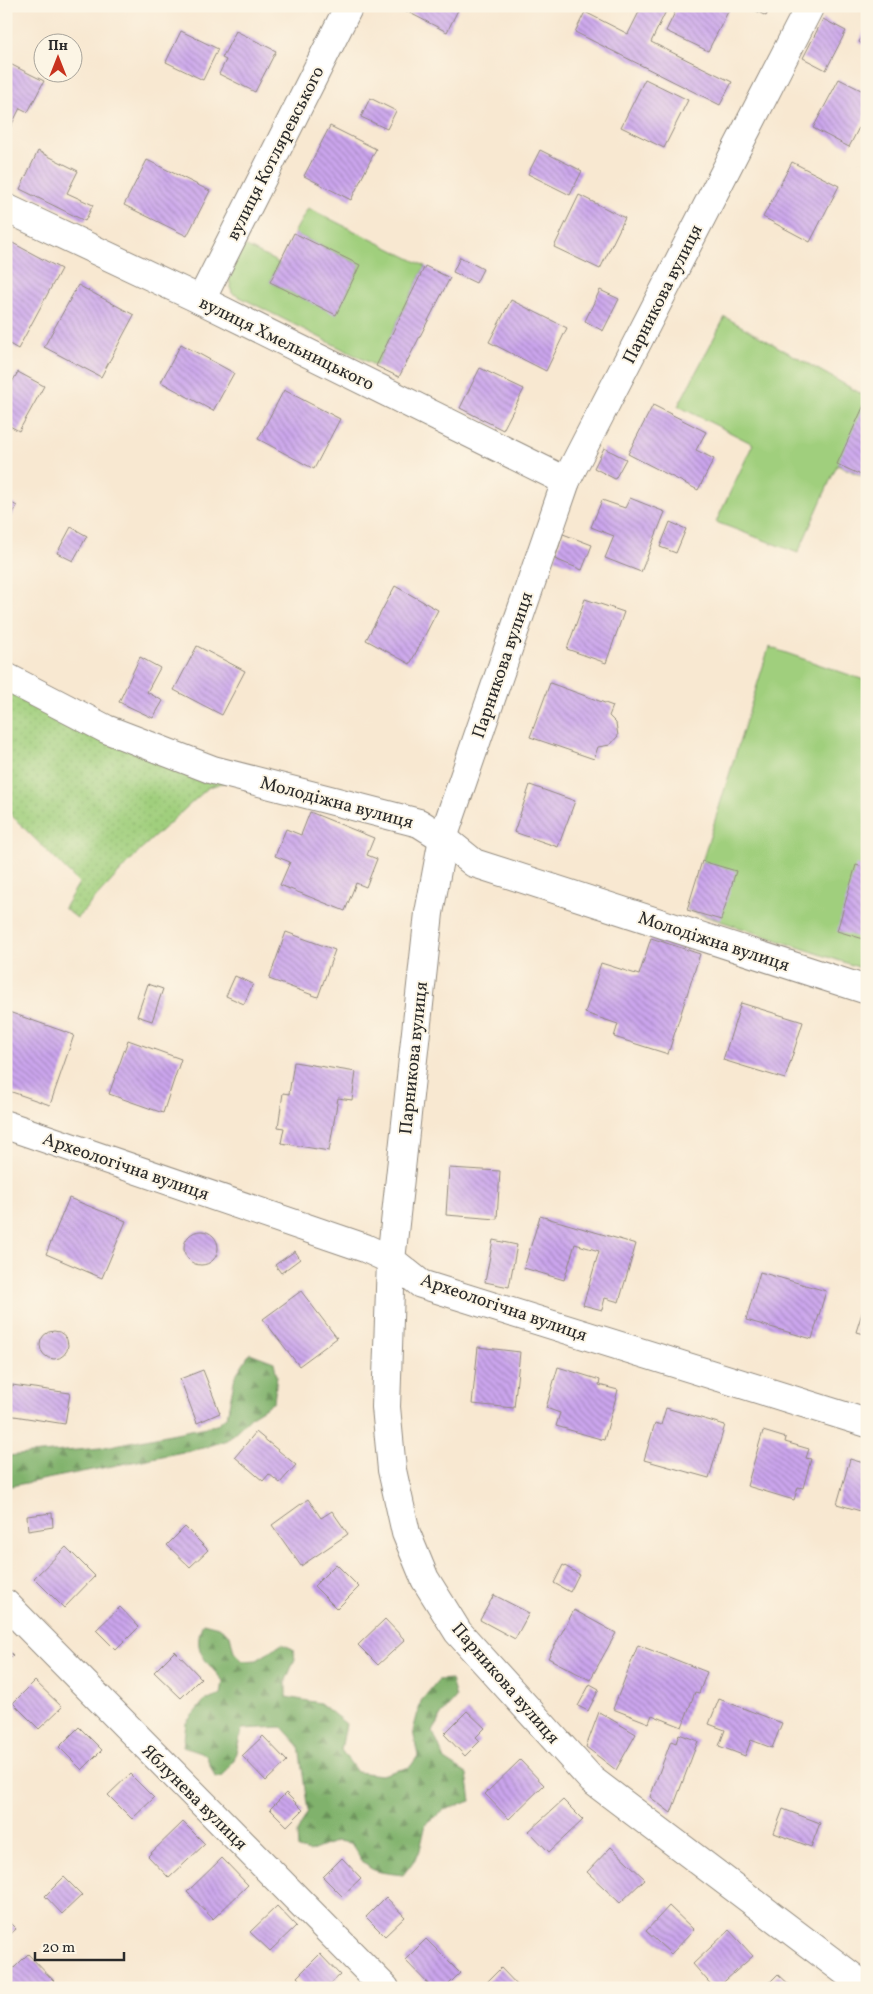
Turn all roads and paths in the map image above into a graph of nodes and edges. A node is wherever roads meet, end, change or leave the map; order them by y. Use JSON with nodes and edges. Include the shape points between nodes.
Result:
{"nodes":[{"id":1,"x":349,"y":6,"type":"edge"},
{"id":2,"x":810,"y":6,"type":"edge"},
{"id":3,"x":6,"y":208,"type":"edge"},
{"id":4,"x":201,"y":300,"type":"junction"},
{"id":5,"x":566,"y":481,"type":"junction"},
{"id":6,"x":6,"y":678,"type":"edge"},
{"id":7,"x":443,"y":838,"type":"junction"},
{"id":8,"x":867,"y":990,"type":"edge"},
{"id":9,"x":6,"y":1125,"type":"edge"},
{"id":10,"x":391,"y":1260,"type":"junction"},
{"id":11,"x":867,"y":1423,"type":"edge"},
{"id":12,"x":6,"y":1604,"type":"edge"},
{"id":13,"x":385,"y":1988,"type":"edge"},
{"id":14,"x":867,"y":1988,"type":"edge"}],
"edges":[{"from":1,"to":4,"type":"street","name":"вулиця Котляревського"},
{"from":2,"to":5,"type":"street","name":"Парникова вулиця"},
{"from":3,"to":4,"type":"street","name":"вулиця Хмельницького"},
{"from":4,"to":5,"type":"street","name":"вулиця Хмельницького"},
{"from":5,"to":7,"type":"street","name":"Парникова вулиця"},
{"from":6,"to":7,"type":"street","name":"Молодіжна вулиця","via":[[106,729],[213,770],[420,823]]},
{"from":7,"to":8,"type":"street","name":"Молодіжна вулиця","via":[[474,863]]},
{"from":7,"to":10,"type":"street","name":"Парникова вулиця","via":[[429,913]]},
{"from":9,"to":10,"type":"street","name":"Археологічна вулиця","via":[[365,1248]]},
{"from":10,"to":11,"type":"street","name":"Археологічна вулиця","via":[[421,1284]]},
{"from":10,"to":14,"type":"street","name":"Парникова вулиця","via":[[386,1407],[392,1470],[406,1533],[424,1579],[458,1632],[592,1780]]},
{"from":12,"to":13,"type":"street","name":"Яблунева вулиця"}]}
